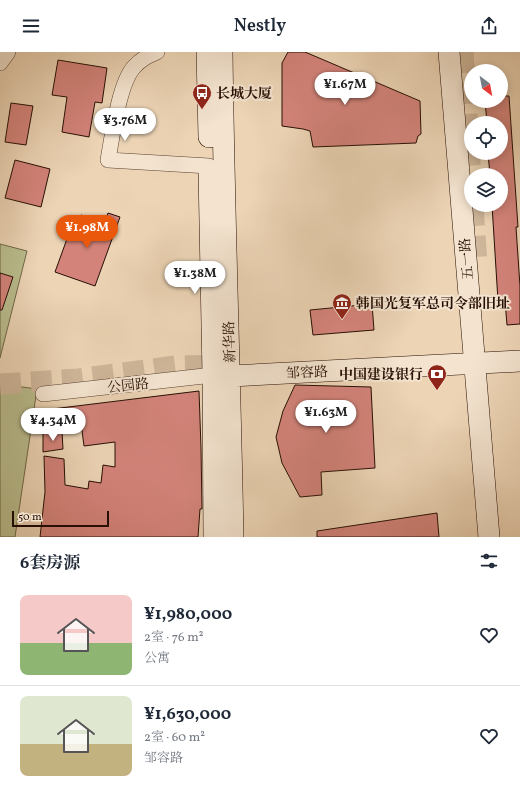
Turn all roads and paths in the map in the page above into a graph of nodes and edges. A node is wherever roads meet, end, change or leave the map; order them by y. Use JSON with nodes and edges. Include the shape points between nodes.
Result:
{"nodes":[{"id":1,"x":8,"y":52,"type":"edge"},
{"id":2,"x":157,"y":52,"type":"edge"},
{"id":3,"x":207,"y":52,"type":"edge"},
{"id":4,"x":222,"y":52,"type":"edge"},
{"id":5,"x":449,"y":52,"type":"edge"},
{"id":6,"x":0,"y":63,"type":"edge"},
{"id":7,"x":209,"y":166,"type":"junction"},
{"id":8,"x":520,"y":361,"type":"edge"},
{"id":9,"x":475,"y":364,"type":"junction"},
{"id":10,"x":222,"y":376,"type":"junction"},
{"id":11,"x":43,"y":394,"type":"dead end"},
{"id":12,"x":214,"y":537,"type":"edge"},
{"id":13,"x":233,"y":537,"type":"edge"},
{"id":14,"x":489,"y":537,"type":"edge"}],
"edges":[{"from":1,"to":6,"type":"street"},
{"from":2,"to":7,"type":"street","via":[[143,58],[132,68],[126,80],[108,160]]},
{"from":3,"to":7,"type":"main road","name":"新华路"},
{"from":4,"to":10,"type":"main road","name":"新华路"},
{"from":5,"to":9,"type":"main road","name":"五一路"},
{"from":7,"to":10,"type":"main road","name":"新华路"},
{"from":8,"to":9,"type":"main road","name":"邹容路"},
{"from":9,"to":10,"type":"main road","name":"邹容路"},
{"from":9,"to":14,"type":"main road","name":"五一路"},
{"from":10,"to":11,"type":"street","name":"公园路"},
{"from":10,"to":12,"type":"main road","name":"新华路"},
{"from":10,"to":13,"type":"main road","name":"新华路"}]}
